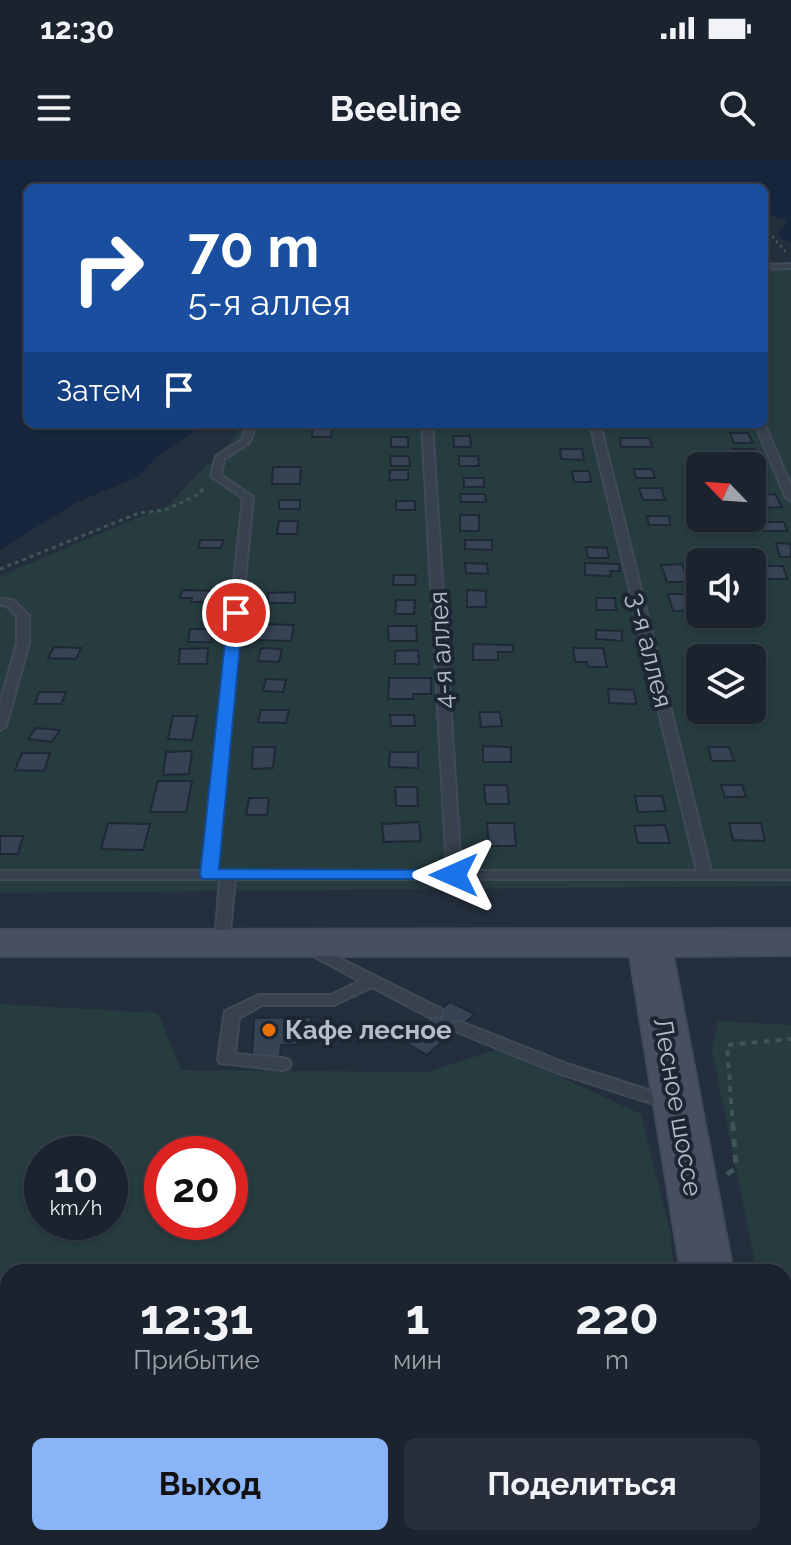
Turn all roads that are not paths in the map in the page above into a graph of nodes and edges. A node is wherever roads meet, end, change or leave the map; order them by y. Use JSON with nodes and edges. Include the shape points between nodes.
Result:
{"nodes":[{"id":1,"x":788,"y":266,"type":"edge"},
{"id":2,"x":768,"y":267,"type":"edge"},
{"id":3,"x":251,"y":428,"type":"edge"},
{"id":4,"x":427,"y":428,"type":"edge"},
{"id":5,"x":596,"y":428,"type":"edge"},
{"id":6,"x":762,"y":428,"type":"edge"},
{"id":7,"x":791,"y":498,"type":"edge"},
{"id":8,"x":0,"y":602,"type":"edge"},
{"id":9,"x":0,"y":726,"type":"edge"},
{"id":10,"x":0,"y":875,"type":"edge"},
{"id":11,"x":209,"y":875,"type":"junction"},
{"id":12,"x":228,"y":875,"type":"junction"},
{"id":13,"x":454,"y":875,"type":"junction"},
{"id":14,"x":705,"y":875,"type":"junction"},
{"id":15,"x":791,"y":875,"type":"edge"},
{"id":16,"x":791,"y":942,"type":"edge"},
{"id":17,"x":0,"y":943,"type":"edge"},
{"id":18,"x":222,"y":943,"type":"junction"},
{"id":19,"x":300,"y":943,"type":"junction"},
{"id":20,"x":649,"y":943,"type":"junction"},
{"id":21,"x":372,"y":981,"type":"junction"},
{"id":22,"x":435,"y":1013,"type":"dead end"},
{"id":23,"x":461,"y":1027,"type":"dead end"},
{"id":24,"x":283,"y":1064,"type":"dead end"},
{"id":25,"x":678,"y":1106,"type":"junction"},
{"id":26,"x":706,"y":1264,"type":"edge"}],
"edges":[{"from":1,"to":2,"type":"lane"},
{"from":3,"to":11,"type":"lane","via":[[246,441],[219,458],[216,475],[248,497]]},
{"from":4,"to":13,"type":"lane","name":"4-я аллея"},
{"from":5,"to":14,"type":"lane","name":"3-я аллея"},
{"from":6,"to":7,"type":"lane"},
{"from":8,"to":9,"type":"lane","via":[[9,602],[23,616],[23,643]]},
{"from":10,"to":11,"type":"lane"},
{"from":11,"to":12,"type":"lane"},
{"from":12,"to":13,"type":"lane"},
{"from":12,"to":18,"type":"lane"},
{"from":13,"to":14,"type":"lane"},
{"from":14,"to":15,"type":"lane"},
{"from":16,"to":20,"type":"main road"},
{"from":17,"to":18,"type":"main road"},
{"from":18,"to":19,"type":"main road"},
{"from":19,"to":20,"type":"main road"},
{"from":19,"to":21,"type":"lane"},
{"from":20,"to":25,"type":"main road","name":"Лесное шоссе"},
{"from":21,"to":22,"type":"lane"},
{"from":21,"to":24,"type":"lane","via":[[334,1000],[259,1000],[231,1015],[226,1059]]},
{"from":23,"to":25,"type":"lane","via":[[585,1078]]},
{"from":25,"to":26,"type":"main road","name":"Лесное шоссе"}]}
